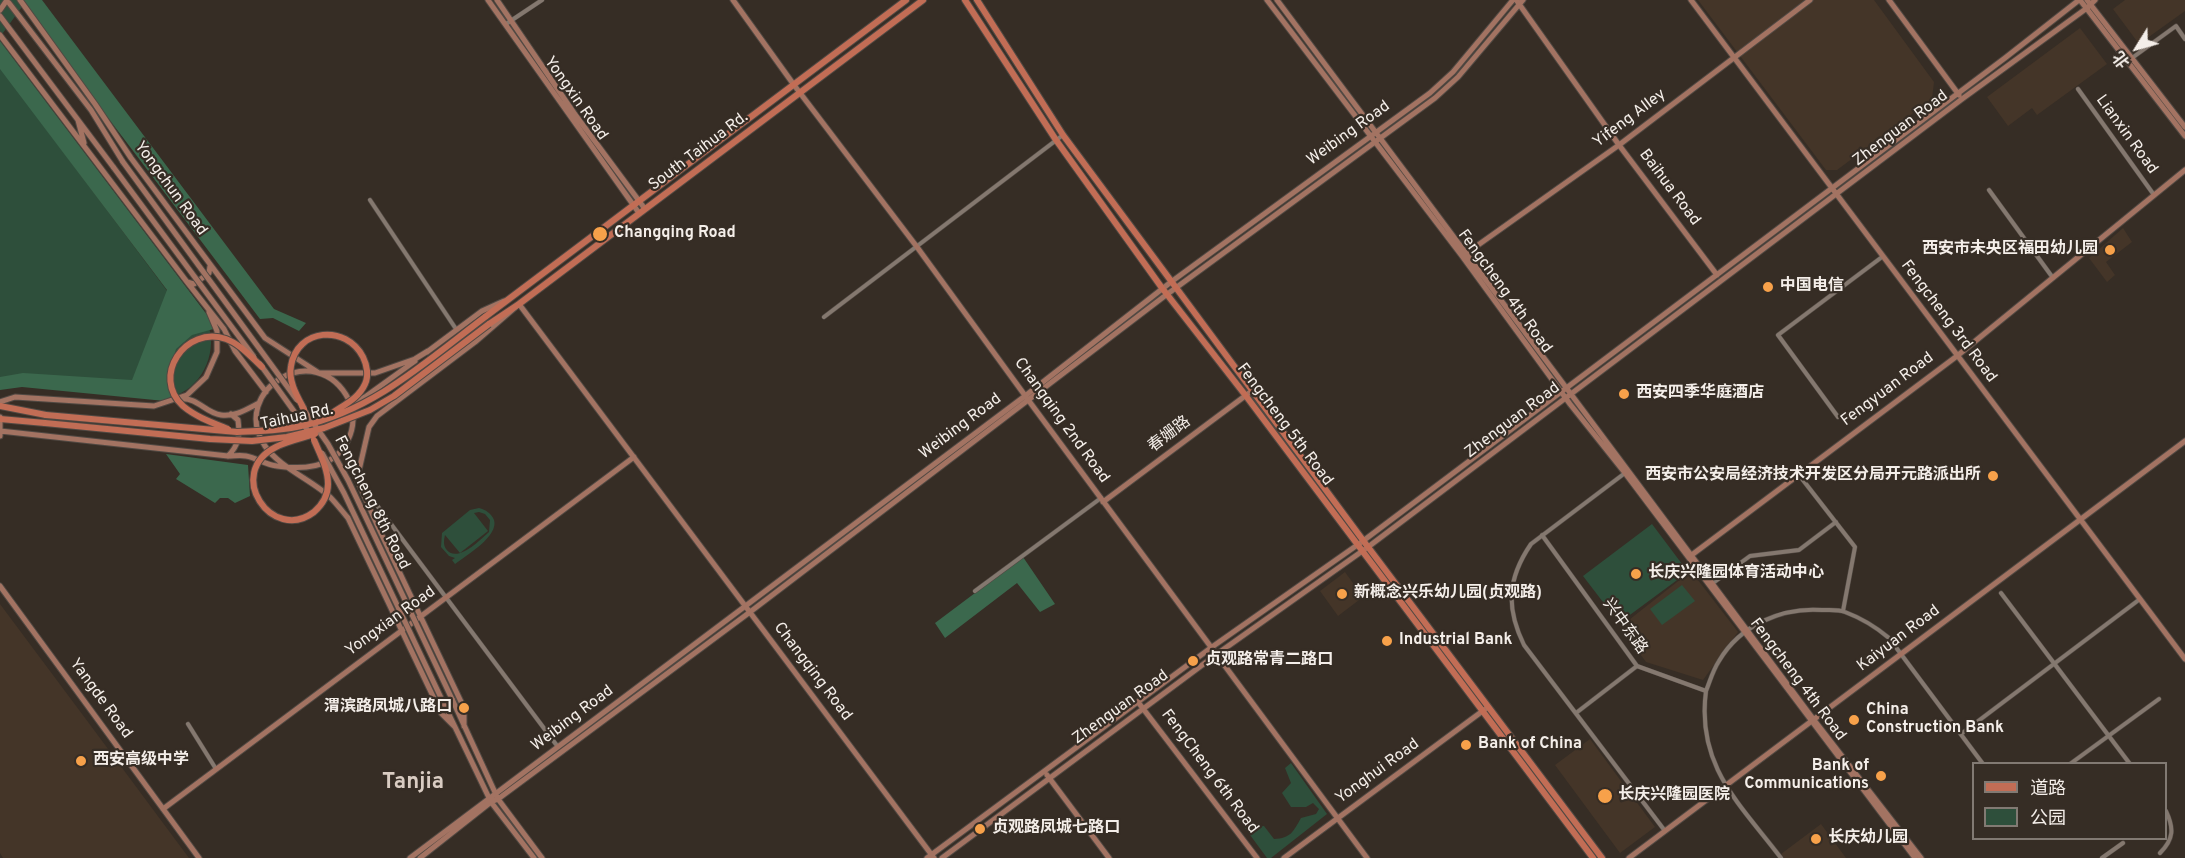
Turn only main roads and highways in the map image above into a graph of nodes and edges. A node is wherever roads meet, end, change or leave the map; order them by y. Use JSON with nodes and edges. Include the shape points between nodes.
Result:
{"nodes":[{"id":1,"x":906,"y":0,"type":"edge"},
{"id":2,"x":923,"y":0,"type":"edge"},
{"id":3,"x":965,"y":0,"type":"edge"},
{"id":4,"x":977,"y":0,"type":"edge"},
{"id":5,"x":485,"y":317,"type":"joint"},
{"id":6,"x":489,"y":324,"type":"joint"},
{"id":7,"x":262,"y":367,"type":"road end"},
{"id":8,"x":0,"y":406,"type":"edge"},
{"id":9,"x":304,"y":409,"type":"road end"},
{"id":10,"x":0,"y":418,"type":"edge"},
{"id":11,"x":324,"y":420,"type":"junction"},
{"id":12,"x":339,"y":423,"type":"junction"},
{"id":13,"x":237,"y":432,"type":"junction"},
{"id":14,"x":314,"y":440,"type":"road end"},
{"id":15,"x":1365,"y":549,"type":"junction"},
{"id":16,"x":1486,"y":709,"type":"junction"},
{"id":17,"x":1593,"y":858,"type":"edge"},
{"id":18,"x":1602,"y":858,"type":"edge"}],
"edges":[{"from":1,"to":5,"type":"main road","name":"South Taihua Rd."},
{"from":2,"to":6,"type":"main road","name":"South Taihua Rd."},
{"from":3,"to":15,"type":"main road","name":"Fengcheng 5th Road","via":[[1056,140],[1167,295],[1356,545]]},
{"from":4,"to":15,"type":"main road","name":"Fengcheng 5th Road","via":[[1063,135],[1364,541]]},
{"from":5,"to":11,"type":"main road","name":"Taihua Rd.","bridge":true,"via":[[383,393]]},
{"from":6,"to":12,"type":"main road","name":"Taihua Rd.","bridge":true,"via":[[394,396]]},
{"from":7,"to":13,"type":"main road","bridge":true,"via":[[241,348],[212,336],[191,342],[180,351],[171,370],[173,392],[182,405],[204,420]]},
{"from":8,"to":13,"type":"main road","name":"Taihua Rd.","bridge":true,"via":[[46,415]]},
{"from":9,"to":11,"type":"main road","bridge":true,"via":[[291,377],[294,358],[300,347],[314,337],[327,333],[341,336],[362,354],[367,365],[366,382],[357,397]]},
{"from":10,"to":12,"type":"main road","name":"Taihua Rd.","bridge":true,"via":[[252,441],[287,437]]},
{"from":11,"to":13,"type":"main road","name":"Taihua Rd.","bridge":true,"via":[[268,431]]},
{"from":12,"to":14,"type":"main road","bridge":true,"via":[[327,431],[276,447],[262,457],[255,470],[253,491],[265,509],[279,517],[299,519],[308,516],[325,498],[325,469]]},
{"from":15,"to":16,"type":"main road","name":"Fengcheng 5th Road"},
{"from":16,"to":17,"type":"main road","name":"Fengcheng 5th Road"},
{"from":16,"to":18,"type":"main road","name":"Fengcheng 5th Road"}]}
